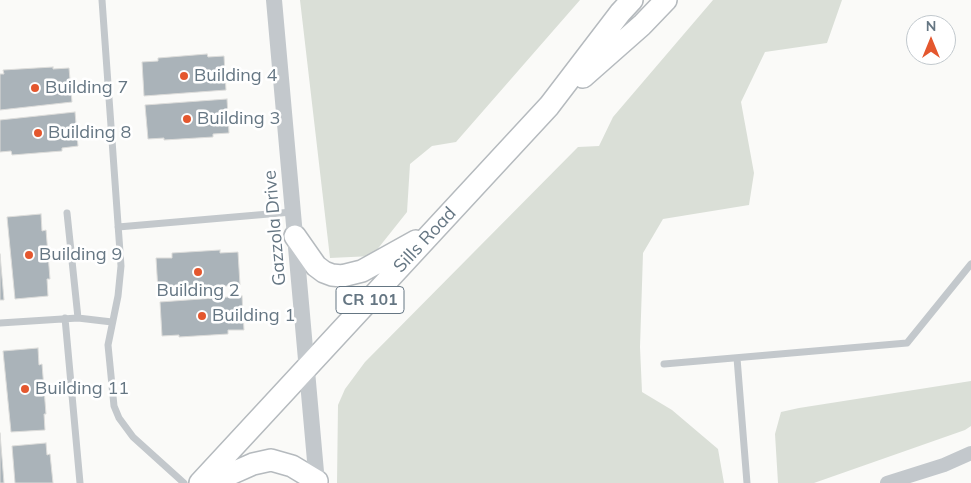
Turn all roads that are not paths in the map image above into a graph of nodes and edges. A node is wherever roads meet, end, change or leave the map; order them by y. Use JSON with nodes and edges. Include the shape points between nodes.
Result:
{"nodes":[{"id":1,"x":102,"y":0,"type":"edge"},
{"id":2,"x":274,"y":0,"type":"edge"},
{"id":3,"x":632,"y":0,"type":"edge"},
{"id":4,"x":666,"y":0,"type":"edge"},
{"id":5,"x":549,"y":106,"type":"junction"},
{"id":6,"x":292,"y":212,"type":"junction"},
{"id":7,"x":67,"y":213,"type":"dead end"},
{"id":8,"x":118,"y":227,"type":"junction"},
{"id":9,"x":432,"y":233,"type":"junction"},
{"id":10,"x":295,"y":236,"type":"junction"},
{"id":11,"x":971,"y":264,"type":"edge"},
{"id":12,"x":65,"y":318,"type":"junction"},
{"id":13,"x":78,"y":318,"type":"junction"},
{"id":14,"x":112,"y":322,"type":"junction"},
{"id":15,"x":0,"y":323,"type":"edge"},
{"id":16,"x":738,"y":358,"type":"junction"},
{"id":17,"x":664,"y":364,"type":"dead end"},
{"id":18,"x":307,"y":367,"type":"junction"},
{"id":19,"x":971,"y":453,"type":"edge"},
{"id":20,"x":317,"y":482,"type":"edge"},
{"id":21,"x":80,"y":483,"type":"edge"},
{"id":22,"x":184,"y":483,"type":"edge"},
{"id":23,"x":200,"y":483,"type":"edge"},
{"id":24,"x":210,"y":483,"type":"edge"},
{"id":25,"x":747,"y":483,"type":"edge"},
{"id":26,"x":887,"y":483,"type":"edge"}],
"edges":[{"from":1,"to":8,"type":"lane"},
{"from":2,"to":6,"type":"street","name":"Gazzola Drive"},
{"from":3,"to":5,"type":"main road","name":"Sills Road","number":"CR 101"},
{"from":4,"to":5,"type":"main road","name":"Sills Road","number":"CR 101"},
{"from":5,"to":9,"type":"main road","name":"Sills Road","number":"CR 101"},
{"from":6,"to":8,"type":"lane"},
{"from":6,"to":10,"type":"street","name":"Gazzola Drive"},
{"from":7,"to":13,"type":"lane"},
{"from":8,"to":14,"type":"lane","via":[[120,281]]},
{"from":9,"to":10,"type":"main road","via":[[362,270],[342,276],[324,272],[316,266]]},
{"from":9,"to":18,"type":"main road","name":"Sills Road","number":"CR 101"},
{"from":10,"to":18,"type":"street","name":"Gazzola Drive"},
{"from":11,"to":16,"type":"lane","via":[[907,343]]},
{"from":12,"to":13,"type":"lane"},
{"from":12,"to":15,"type":"lane"},
{"from":12,"to":21,"type":"lane"},
{"from":13,"to":14,"type":"lane"},
{"from":14,"to":22,"type":"lane","via":[[108,345],[112,393],[119,418],[133,437]]},
{"from":16,"to":17,"type":"lane"},
{"from":16,"to":25,"type":"lane"},
{"from":18,"to":20,"type":"street","name":"Gazzola Drive"},
{"from":18,"to":23,"type":"main road","name":"Sills Road","number":"CR 101"},
{"from":19,"to":26,"type":"street"},
{"from":20,"to":24,"type":"main road","via":[[292,466],[271,460],[253,464]]}]}
